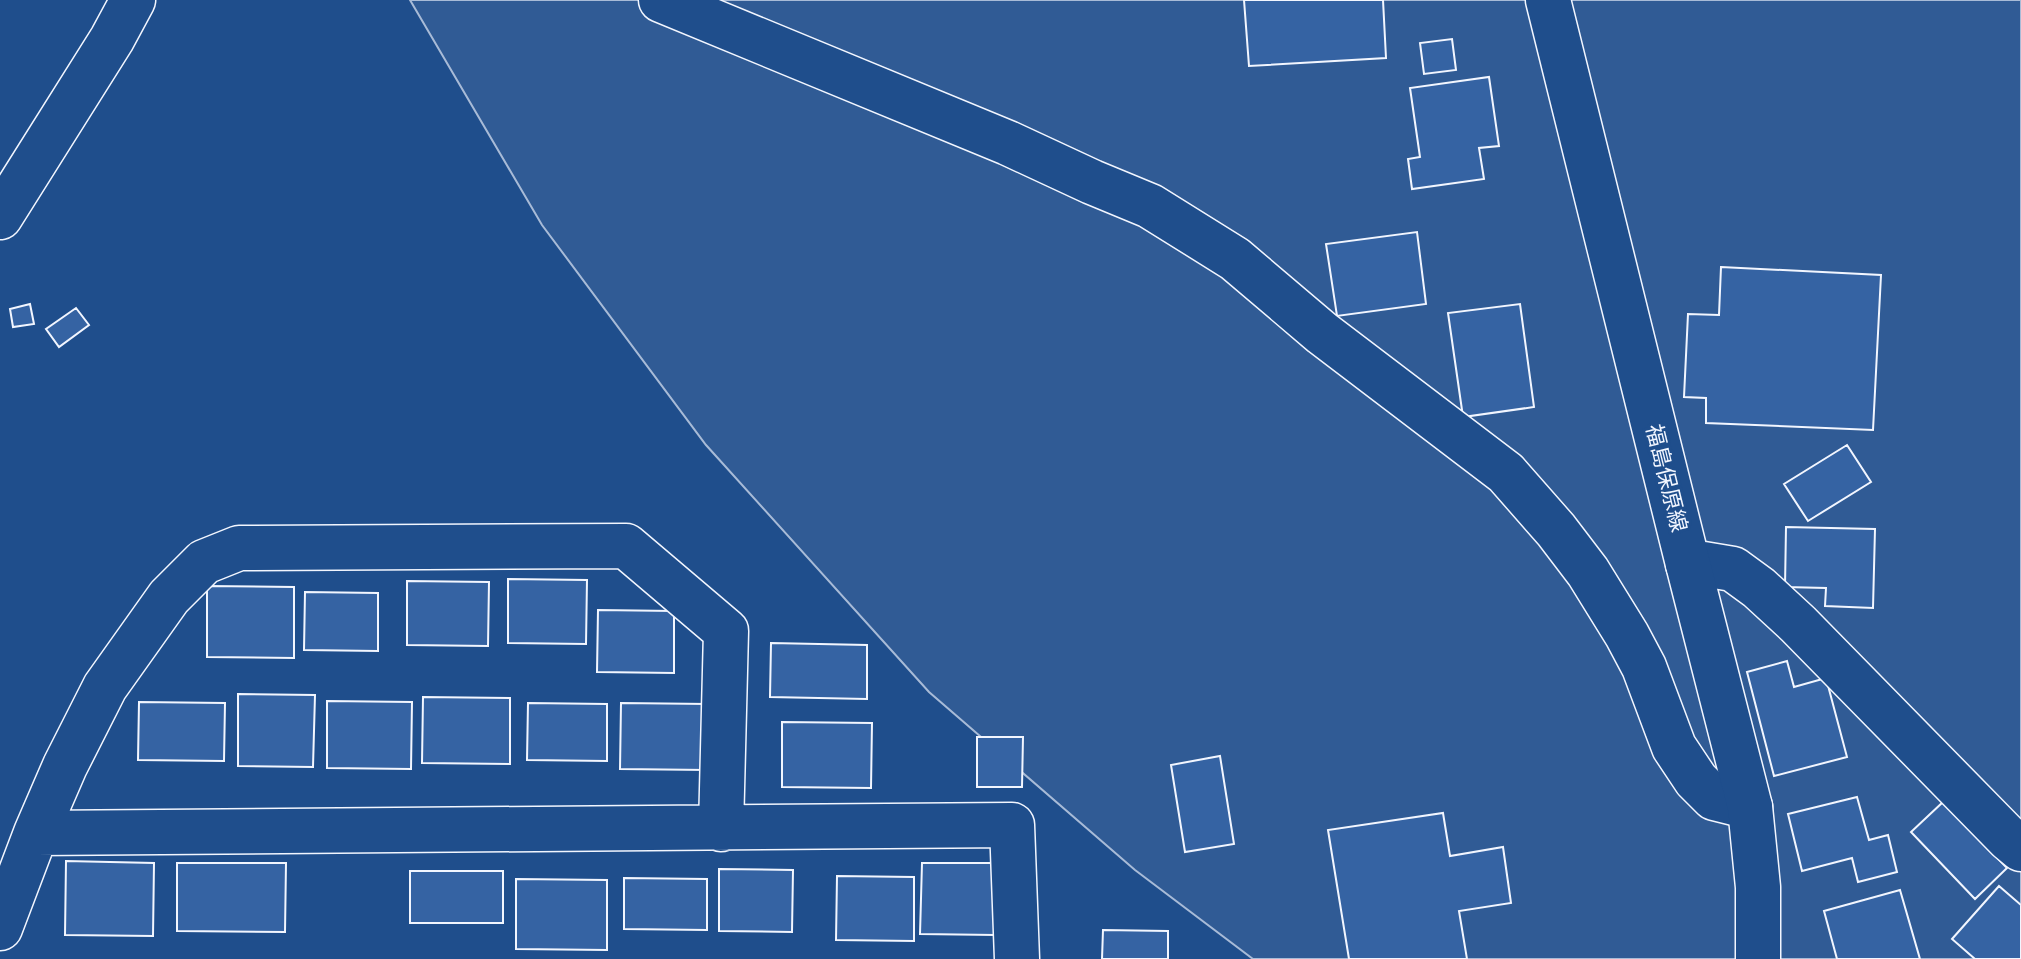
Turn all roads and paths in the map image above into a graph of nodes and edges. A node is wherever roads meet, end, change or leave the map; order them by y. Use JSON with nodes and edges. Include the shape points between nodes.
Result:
{"nodes":[{"id":1,"x":133,"y":0,"type":"edge"},
{"id":2,"x":661,"y":0,"type":"edge"},
{"id":3,"x":1548,"y":0,"type":"edge"},
{"id":4,"x":0,"y":217,"type":"edge"},
{"id":5,"x":1688,"y":564,"type":"junction"},
{"id":6,"x":1750,"y":807,"type":"junction"},
{"id":7,"x":721,"y":829,"type":"junction"},
{"id":8,"x":36,"y":833,"type":"junction"},
{"id":9,"x":2021,"y":849,"type":"edge"},
{"id":10,"x":0,"y":928,"type":"edge"},
{"id":11,"x":1017,"y":959,"type":"edge"},
{"id":12,"x":1758,"y":959,"type":"edge"}],
"edges":[{"from":1,"to":4,"type":"street"},
{"from":2,"to":6,"type":"street","via":[[1150,206],[1235,259],[1322,333],[1506,473],[1588,572],[1627,635],[1674,747],[1696,780],[1714,798]]},
{"from":3,"to":5,"type":"street","name":"福島保原線"},
{"from":5,"to":6,"type":"street","name":"福島保原線"},
{"from":5,"to":9,"type":"street","via":[[1733,569],[1759,588]]},
{"from":6,"to":12,"type":"street","name":"福島保原線"},
{"from":7,"to":8,"type":"street"},
{"from":7,"to":8,"type":"street","via":[[726,631],[626,546],[239,548],[204,562],[169,597],[105,687]]},
{"from":7,"to":11,"type":"street","via":[[1012,825]]},
{"from":8,"to":10,"type":"street"}]}
